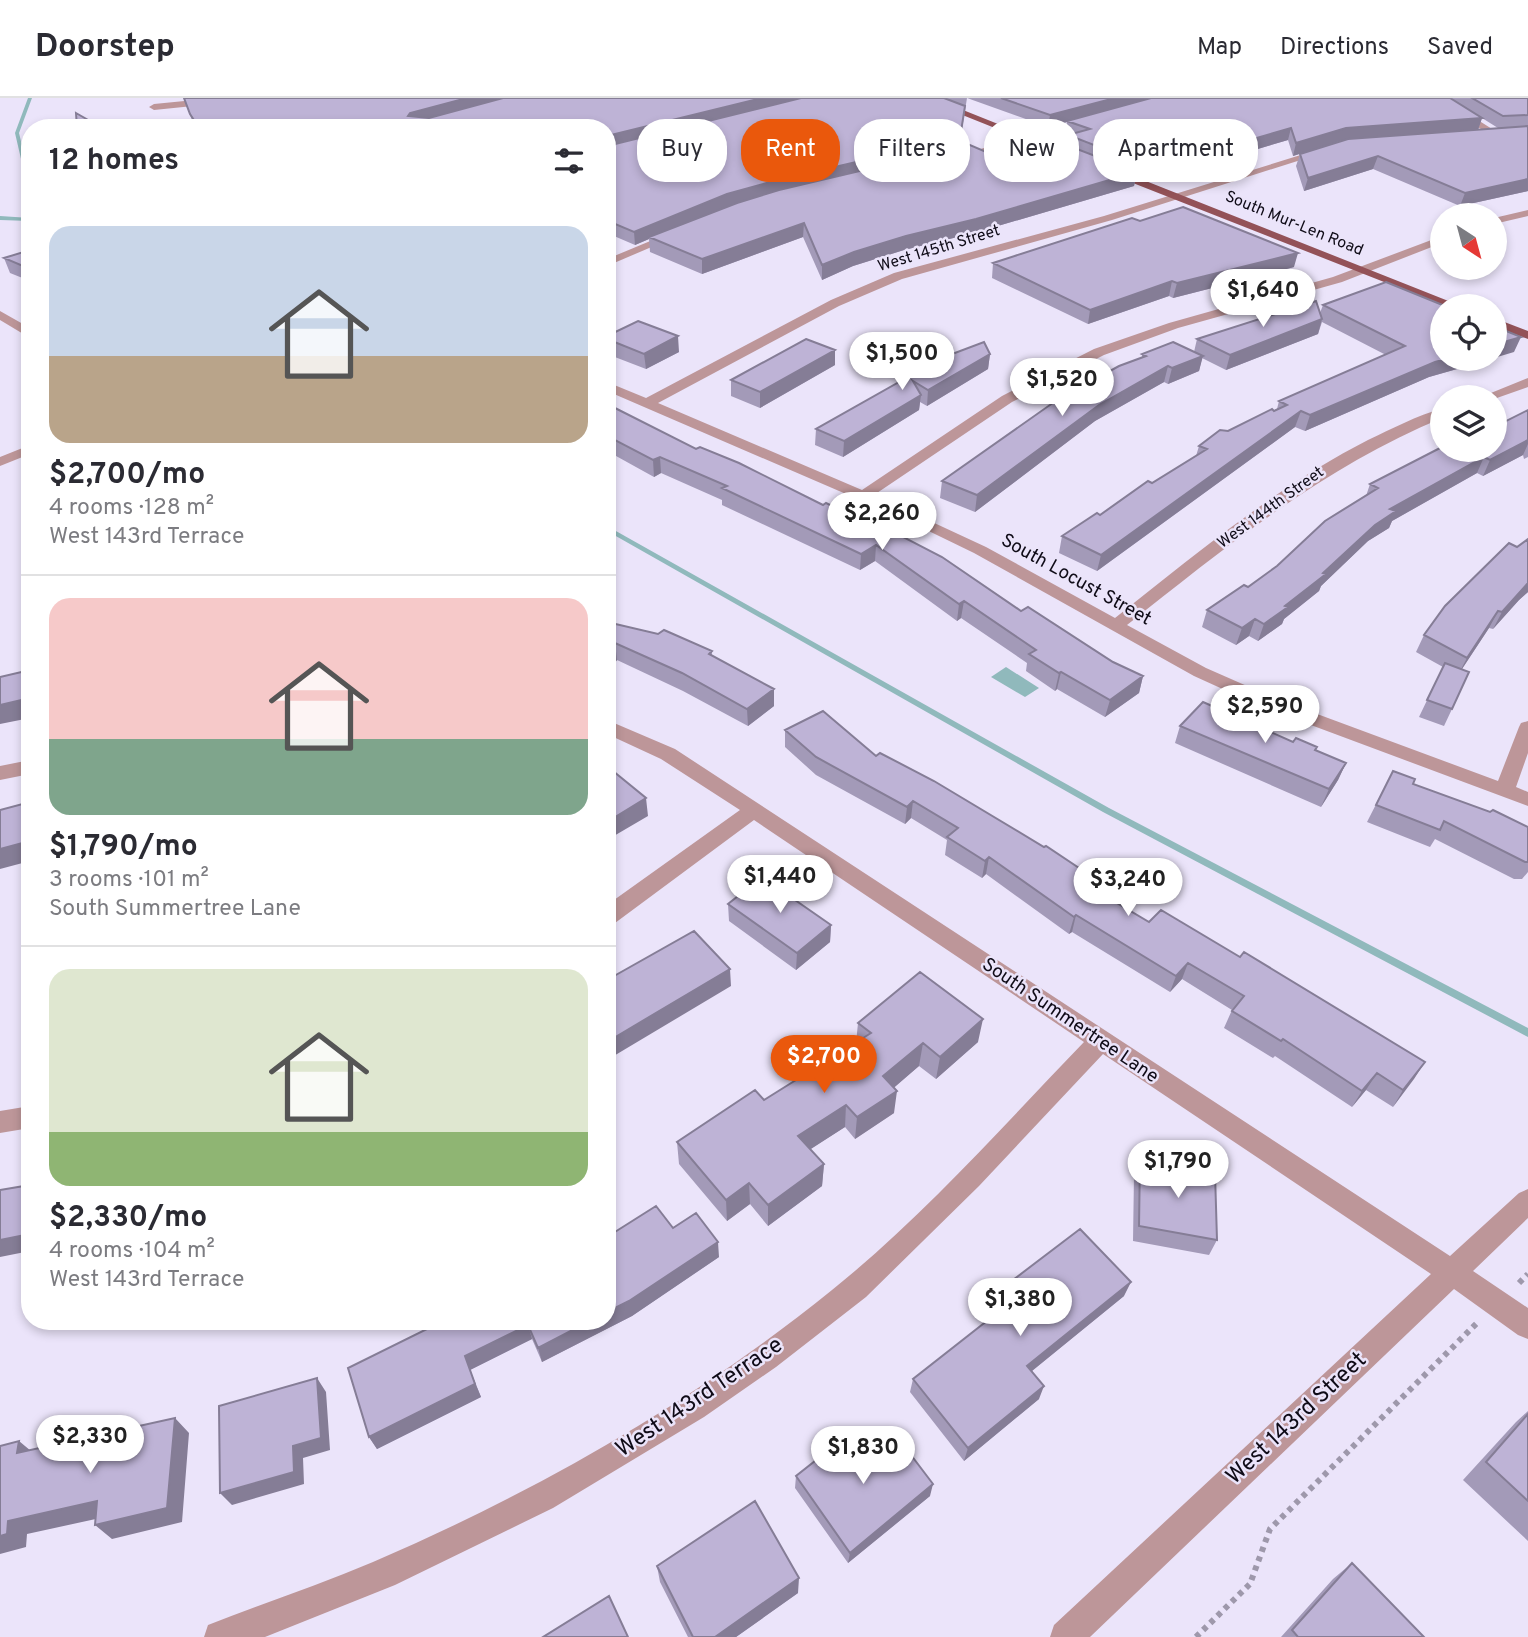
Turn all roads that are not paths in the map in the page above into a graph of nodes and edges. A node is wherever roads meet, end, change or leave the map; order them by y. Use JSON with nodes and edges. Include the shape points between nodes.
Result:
{"nodes":[{"id":1,"x":242,"y":98,"type":"edge"},
{"id":2,"x":925,"y":98,"type":"edge"},
{"id":3,"x":1437,"y":98,"type":"edge"},
{"id":4,"x":154,"y":107,"type":"edge"},
{"id":5,"x":984,"y":121,"type":"edge"},
{"id":6,"x":1481,"y":135,"type":"edge"},
{"id":7,"x":1335,"y":148,"type":"edge"},
{"id":8,"x":1139,"y":182,"type":"edge"},
{"id":9,"x":1178,"y":197,"type":"junction"},
{"id":10,"x":1528,"y":213,"type":"edge"},
{"id":11,"x":1507,"y":218,"type":"edge"},
{"id":12,"x":682,"y":231,"type":"edge"},
{"id":13,"x":1430,"y":244,"type":"edge"},
{"id":14,"x":616,"y":259,"type":"edge"},
{"id":15,"x":1362,"y":270,"type":"junction"},
{"id":16,"x":1430,"y":296,"type":"edge"},
{"id":17,"x":0,"y":315,"type":"edge"},
{"id":18,"x":1507,"y":326,"type":"edge"},
{"id":19,"x":21,"y":328,"type":"edge"},
{"id":20,"x":1528,"y":335,"type":"edge"},
{"id":21,"x":1528,"y":382,"type":"edge"},
{"id":22,"x":616,"y":390,"type":"edge"},
{"id":23,"x":1507,"y":390,"type":"edge"},
{"id":24,"x":647,"y":403,"type":"junction"},
{"id":25,"x":1430,"y":418,"type":"edge"},
{"id":26,"x":21,"y":453,"type":"edge"},
{"id":27,"x":0,"y":462,"type":"edge"},
{"id":28,"x":863,"y":496,"type":"junction"},
{"id":29,"x":1115,"y":626,"type":"junction"},
{"id":30,"x":1528,"y":727,"type":"edge"},
{"id":31,"x":616,"y":730,"type":"edge"},
{"id":32,"x":21,"y":769,"type":"edge"},
{"id":33,"x":0,"y":773,"type":"edge"},
{"id":34,"x":1505,"y":789,"type":"junction"},
{"id":35,"x":1528,"y":799,"type":"edge"},
{"id":36,"x":754,"y":810,"type":"junction"},
{"id":37,"x":616,"y":910,"type":"edge"},
{"id":38,"x":1100,"y":1041,"type":"junction"},
{"id":39,"x":21,"y":1118,"type":"edge"},
{"id":40,"x":0,"y":1122,"type":"edge"},
{"id":41,"x":1528,"y":1201,"type":"edge"},
{"id":42,"x":1451,"y":1273,"type":"junction"},
{"id":43,"x":1528,"y":1325,"type":"edge"},
{"id":44,"x":1080,"y":1633,"type":"edge"},
{"id":45,"x":220,"y":1637,"type":"edge"}],
"edges":[{"from":1,"to":4,"type":"street"},
{"from":2,"to":5,"type":"main road"},
{"from":3,"to":6,"type":"street","via":[[1500,134]]},
{"from":7,"to":9,"type":"street","name":"West 145th Street"},
{"from":8,"to":9,"type":"main road","name":"South Mur-Len Road"},
{"from":9,"to":15,"type":"main road","name":"South Mur-Len Road"},
{"from":9,"to":24,"type":"street","name":"West 145th Street","via":[[898,276],[835,303]]},
{"from":10,"to":11,"type":"street"},
{"from":12,"to":14,"type":"street"},
{"from":13,"to":15,"type":"street"},
{"from":15,"to":16,"type":"main road","name":"South Mur-Len Road"},
{"from":15,"to":28,"type":"street","via":[[1143,335],[1062,368],[999,403]]},
{"from":17,"to":19,"type":"street"},
{"from":18,"to":20,"type":"main road"},
{"from":21,"to":23,"type":"street"},
{"from":22,"to":24,"type":"street","name":"South Locust Street"},
{"from":24,"to":28,"type":"street","name":"South Locust Street"},
{"from":25,"to":29,"type":"street","name":"West 144th Street","via":[[1371,444],[1308,480]]},
{"from":26,"to":27,"type":"street"},
{"from":28,"to":29,"type":"street","name":"South Locust Street","via":[[979,550]]},
{"from":29,"to":34,"type":"street","name":"South Locust Street","via":[[1267,702]]},
{"from":30,"to":34,"type":"street"},
{"from":31,"to":36,"type":"street","name":"South Summertree Lane","via":[[668,754]]},
{"from":32,"to":33,"type":"street"},
{"from":34,"to":35,"type":"street","name":"South Locust Street"},
{"from":36,"to":37,"type":"street"},
{"from":36,"to":38,"type":"street","name":"South Summertree Lane"},
{"from":38,"to":42,"type":"street","name":"South Summertree Lane"},
{"from":38,"to":45,"type":"street","name":"West 143rd Terrace","via":[[947,1203],[837,1303],[708,1398],[579,1477],[439,1549]]},
{"from":39,"to":40,"type":"street"},
{"from":41,"to":42,"type":"street","name":"West 143rd Street"},
{"from":42,"to":43,"type":"street","name":"South Summertree Lane"},
{"from":42,"to":44,"type":"street","name":"West 143rd Street"}]}
